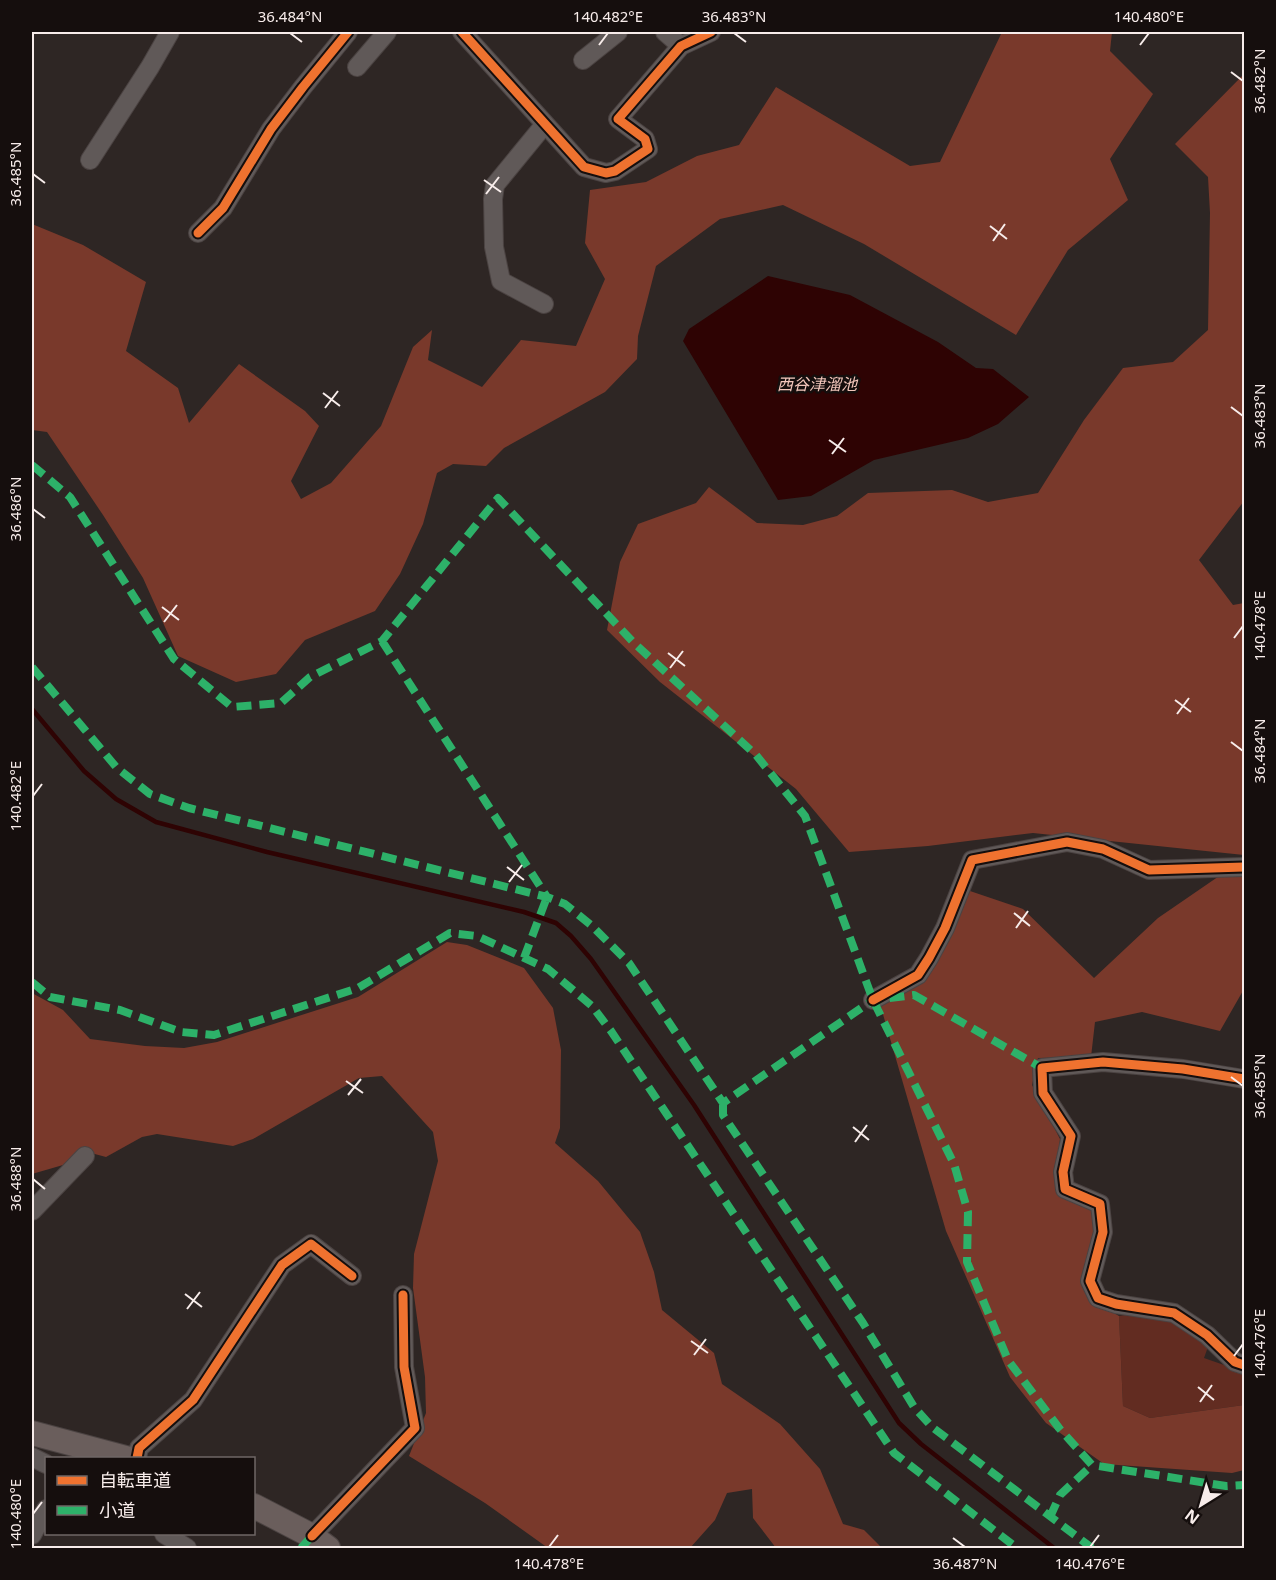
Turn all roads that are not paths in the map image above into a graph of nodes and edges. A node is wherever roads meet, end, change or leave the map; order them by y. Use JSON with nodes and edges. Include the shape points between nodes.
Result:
{"nodes":[{"id":1,"x":170,"y":32,"type":"edge"},
{"id":2,"x":348,"y":32,"type":"edge"},
{"id":3,"x":387,"y":32,"type":"edge"},
{"id":4,"x":462,"y":32,"type":"edge"},
{"id":5,"x":618,"y":32,"type":"edge"},
{"id":6,"x":665,"y":32,"type":"edge"},
{"id":7,"x":711,"y":32,"type":"edge"},
{"id":8,"x":681,"y":46,"type":"junction"},
{"id":9,"x":582,"y":60,"type":"dead end"},
{"id":10,"x":357,"y":67,"type":"dead end"},
{"id":11,"x":545,"y":124,"type":"junction"},
{"id":12,"x":90,"y":160,"type":"dead end"},
{"id":13,"x":198,"y":233,"type":"dead end"},
{"id":14,"x":544,"y":304,"type":"dead end"},
{"id":15,"x":1245,"y":867,"type":"edge"},
{"id":16,"x":873,"y":1000,"type":"dead end"},
{"id":17,"x":1245,"y":1079,"type":"edge"},
{"id":18,"x":85,"y":1156,"type":"dead end"},
{"id":19,"x":32,"y":1211,"type":"edge"},
{"id":20,"x":352,"y":1276,"type":"dead end"},
{"id":21,"x":403,"y":1295,"type":"dead end"},
{"id":22,"x":1245,"y":1365,"type":"edge"},
{"id":23,"x":32,"y":1433,"type":"edge"},
{"id":24,"x":122,"y":1457,"type":"edge"},
{"id":25,"x":136,"y":1457,"type":"edge"},
{"id":26,"x":255,"y":1507,"type":"edge"},
{"id":27,"x":45,"y":1511,"type":"edge"},
{"id":28,"x":32,"y":1535,"type":"edge"},
{"id":29,"x":167,"y":1535,"type":"edge"},
{"id":30,"x":320,"y":1542,"type":"edge"},
{"id":31,"x":187,"y":1548,"type":"edge"}],
"edges":[{"from":1,"to":12,"type":"street"},
{"from":2,"to":13,"type":"street","via":[[271,129],[223,207]]},
{"from":3,"to":10,"type":"street"},
{"from":4,"to":11,"type":"street"},
{"from":5,"to":9,"type":"street"},
{"from":6,"to":8,"type":"street"},
{"from":7,"to":8,"type":"street"},
{"from":8,"to":11,"type":"street","via":[[618,119],[645,139],[648,150],[615,171],[606,173],[584,167]]},
{"from":11,"to":14,"type":"street","via":[[495,185],[493,199],[494,247],[501,281]]},
{"from":15,"to":16,"type":"street","via":[[1149,870],[1103,849],[1067,842],[972,860],[945,928],[918,975]]},
{"from":17,"to":22,"type":"street","via":[[1103,1062],[1042,1068],[1043,1094],[1071,1136],[1063,1172],[1065,1190],[1100,1204],[1103,1232],[1090,1281],[1098,1298],[1173,1313],[1207,1335],[1235,1362]]},
{"from":18,"to":19,"type":"street"},
{"from":20,"to":25,"type":"street","via":[[311,1244],[282,1265],[193,1400],[140,1448]]},
{"from":21,"to":30,"type":"street","via":[[404,1366],[416,1428]]},
{"from":23,"to":24,"type":"main road"},
{"from":26,"to":30,"type":"main road"},
{"from":27,"to":28,"type":"street"},
{"from":29,"to":31,"type":"street"}]}
